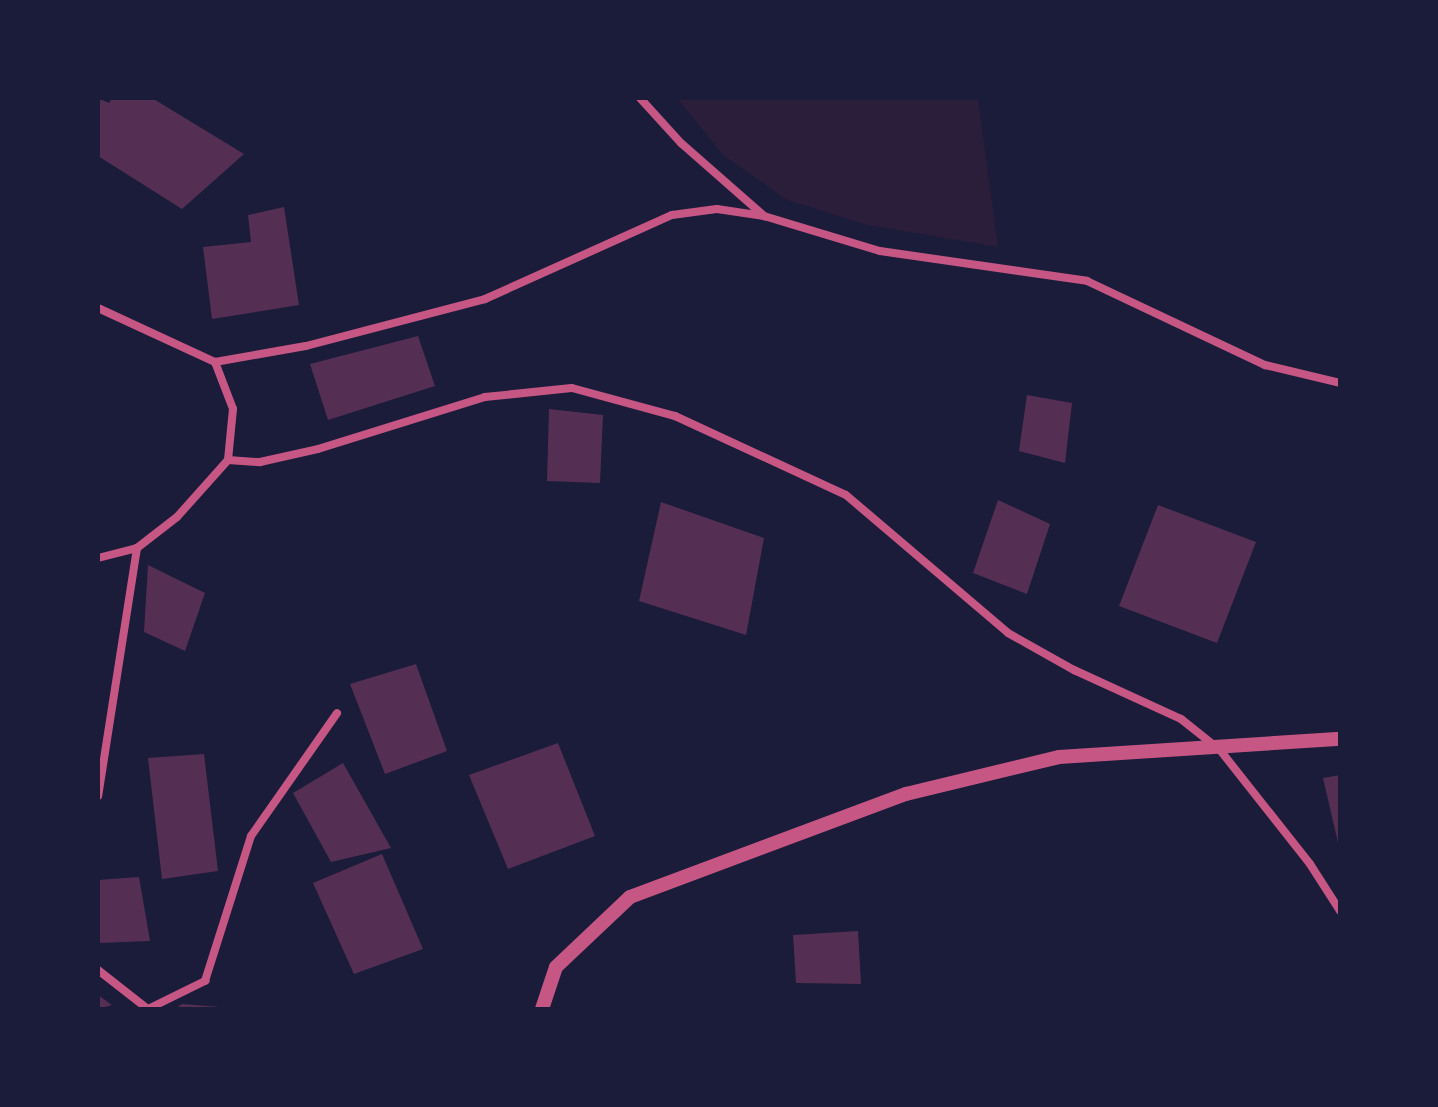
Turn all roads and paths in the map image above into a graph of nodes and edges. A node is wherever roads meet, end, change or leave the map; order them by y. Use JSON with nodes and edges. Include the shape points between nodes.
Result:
{"nodes":[{"id":1,"x":640,"y":98,"type":"edge"},
{"id":2,"x":764,"y":216,"type":"junction"},
{"id":3,"x":98,"y":308,"type":"edge"},
{"id":4,"x":215,"y":362,"type":"junction"},
{"id":5,"x":1340,"y":383,"type":"edge"},
{"id":6,"x":228,"y":460,"type":"junction"},
{"id":7,"x":137,"y":548,"type":"junction"},
{"id":8,"x":98,"y":558,"type":"edge"},
{"id":9,"x":337,"y":713,"type":"dead end"},
{"id":10,"x":1340,"y":739,"type":"edge"},
{"id":11,"x":1220,"y":750,"type":"junction"},
{"id":12,"x":98,"y":796,"type":"edge"},
{"id":13,"x":1340,"y":911,"type":"edge"},
{"id":14,"x":98,"y":970,"type":"edge"},
{"id":15,"x":148,"y":1009,"type":"edge"},
{"id":16,"x":542,"y":1009,"type":"edge"}],
"edges":[{"from":1,"to":2,"type":"street","via":[[681,143]]},
{"from":2,"to":4,"type":"street","via":[[717,209],[672,215],[485,299],[306,346]]},
{"from":2,"to":5,"type":"street","via":[[880,251],[1087,281],[1265,365]]},
{"from":3,"to":4,"type":"street"},
{"from":4,"to":6,"type":"street","via":[[233,409]]},
{"from":6,"to":7,"type":"street","via":[[177,517]]},
{"from":6,"to":11,"type":"street","via":[[260,462],[318,449],[485,397],[572,388],[675,416],[846,495],[1008,633],[1181,719]]},
{"from":7,"to":8,"type":"street"},
{"from":7,"to":12,"type":"street"},
{"from":9,"to":15,"type":"street","via":[[251,836],[205,981]]},
{"from":10,"to":11,"type":"street"},
{"from":11,"to":13,"type":"street","via":[[1310,864]]},
{"from":11,"to":16,"type":"street","via":[[1059,757],[906,794],[630,897],[556,967]]},
{"from":14,"to":15,"type":"street"}]}
